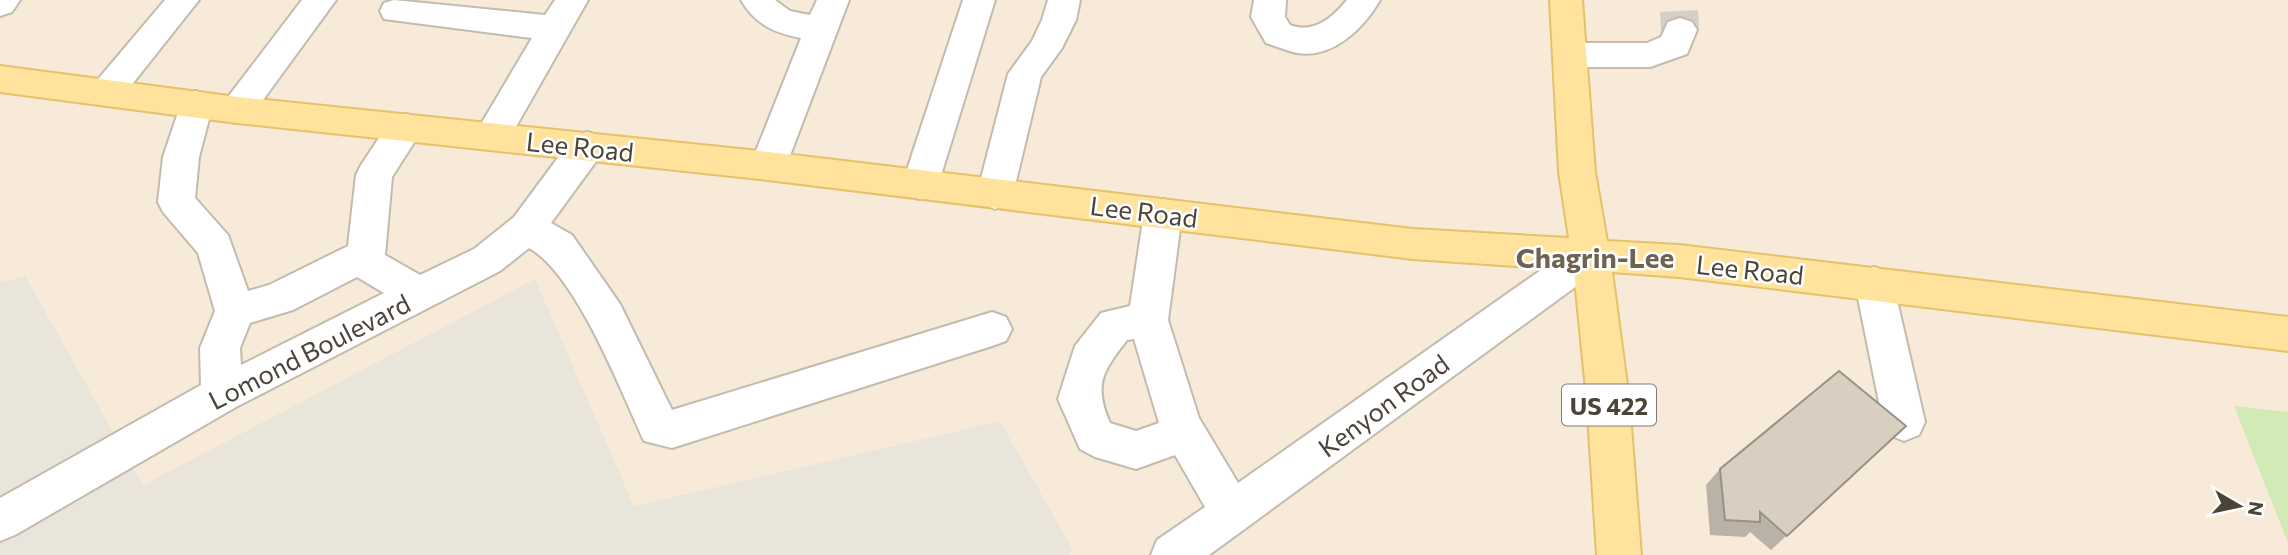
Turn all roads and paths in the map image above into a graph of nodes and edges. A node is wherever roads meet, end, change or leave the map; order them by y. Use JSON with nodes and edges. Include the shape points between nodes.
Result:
{"nodes":[{"id":1,"x":4,"y":0,"type":"edge"},
{"id":2,"x":183,"y":0,"type":"edge"},
{"id":3,"x":320,"y":0,"type":"edge"},
{"id":4,"x":757,"y":0,"type":"edge"},
{"id":5,"x":979,"y":0,"type":"edge"},
{"id":6,"x":1064,"y":0,"type":"edge"},
{"id":7,"x":1270,"y":0,"type":"edge"},
{"id":8,"x":1364,"y":0,"type":"edge"},
{"id":9,"x":1566,"y":0,"type":"edge"},
{"id":10,"x":0,"y":4,"type":"edge"},
{"id":11,"x":396,"y":11,"type":"dead end"},
{"id":12,"x":563,"y":14,"type":"edge"},
{"id":13,"x":828,"y":14,"type":"edge"},
{"id":14,"x":1679,"y":14,"type":"tunnel mouth"},
{"id":15,"x":1570,"y":55,"type":"junction"},
{"id":16,"x":0,"y":79,"type":"edge"},
{"id":17,"x":106,"y":93,"type":"junction"},
{"id":18,"x":196,"y":104,"type":"junction"},
{"id":19,"x":237,"y":110,"type":"junction"},
{"id":20,"x":406,"y":127,"type":"junction"},
{"id":21,"x":492,"y":136,"type":"junction"},
{"id":22,"x":587,"y":146,"type":"junction"},
{"id":23,"x":768,"y":166,"type":"junction"},
{"id":24,"x":920,"y":185,"type":"junction"},
{"id":25,"x":995,"y":194,"type":"junction"},
{"id":26,"x":1163,"y":214,"type":"junction"},
{"id":27,"x":527,"y":228,"type":"junction"},
{"id":28,"x":1591,"y":255,"type":"junction"},
{"id":29,"x":366,"y":256,"type":"junction"},
{"id":30,"x":1874,"y":283,"type":"junction"},
{"id":31,"x":422,"y":295,"type":"junction"},
{"id":32,"x":234,"y":311,"type":"junction"},
{"id":33,"x":1148,"y":320,"type":"junction"},
{"id":34,"x":992,"y":329,"type":"dead end"},
{"id":35,"x":2288,"y":334,"type":"edge"},
{"id":36,"x":222,"y":394,"type":"junction"},
{"id":37,"x":1904,"y":422,"type":"edge"},
{"id":38,"x":1184,"y":433,"type":"junction"},
{"id":39,"x":1233,"y":514,"type":"junction"},
{"id":40,"x":0,"y":521,"type":"edge"},
{"id":41,"x":1174,"y":555,"type":"edge"},
{"id":42,"x":1619,"y":555,"type":"edge"}],
"edges":[{"from":1,"to":10,"type":"street"},
{"from":2,"to":17,"type":"street"},
{"from":3,"to":19,"type":"street"},
{"from":4,"to":13,"type":"street","via":[[778,22]]},
{"from":5,"to":24,"type":"street"},
{"from":6,"to":25,"type":"street","via":[[1045,48],[1025,74]]},
{"from":7,"to":8,"type":"street","via":[[1268,16],[1278,34],[1302,41],[1329,35],[1359,10]]},
{"from":9,"to":15,"type":"main road","number":"US 422"},
{"from":11,"to":12,"type":"street"},
{"from":12,"to":21,"type":"street"},
{"from":13,"to":23,"type":"street"},
{"from":14,"to":15,"type":"street","via":[[1675,45],[1650,55]]},
{"from":15,"to":28,"type":"main road","number":"US 422","via":[[1577,172]]},
{"from":16,"to":17,"type":"main road","name":"Lee Road"},
{"from":17,"to":18,"type":"main road","name":"Lee Road"},
{"from":18,"to":19,"type":"main road","name":"Lee Road"},
{"from":18,"to":32,"type":"street","via":[[183,150],[176,202],[215,246]]},
{"from":19,"to":20,"type":"main road","name":"Lee Road"},
{"from":20,"to":21,"type":"main road","name":"Lee Road"},
{"from":20,"to":29,"type":"street","via":[[374,175]]},
{"from":21,"to":22,"type":"main road","name":"Lee Road"},
{"from":22,"to":23,"type":"main road","name":"Lee Road"},
{"from":22,"to":27,"type":"street","name":"Lomond Boulevard"},
{"from":23,"to":24,"type":"main road","name":"Lee Road"},
{"from":24,"to":25,"type":"main road","name":"Lee Road"},
{"from":25,"to":26,"type":"main road","name":"Lee Road"},
{"from":26,"to":28,"type":"main road","name":"Lee Road","via":[[1413,244]]},
{"from":26,"to":33,"type":"street"},
{"from":27,"to":31,"type":"street","name":"Lomond Boulevard","via":[[478,266]]},
{"from":27,"to":34,"type":"street","via":[[559,246],[607,316],[659,428],[672,429]]},
{"from":28,"to":30,"type":"main road","name":"Lee Road"},
{"from":28,"to":39,"type":"street","name":"Kenyon Road"},
{"from":28,"to":42,"type":"main road","number":"US 422","via":[[1610,418]]},
{"from":29,"to":31,"type":"street","via":[[372,268]]},
{"from":29,"to":32,"type":"street","via":[[279,298]]},
{"from":30,"to":35,"type":"main road","name":"Lee Road"},
{"from":30,"to":37,"type":"street"},
{"from":31,"to":36,"type":"street","name":"Lomond Boulevard"},
{"from":32,"to":36,"type":"street","via":[[220,348]]},
{"from":33,"to":38,"type":"street"},
{"from":33,"to":38,"type":"street","via":[[1115,325],[1089,358],[1079,399],[1096,436],[1110,444],[1136,450]]},
{"from":36,"to":40,"type":"street","name":"Lomond Boulevard"},
{"from":38,"to":39,"type":"street"},
{"from":39,"to":41,"type":"street","name":"Kenyon Road"}]}
